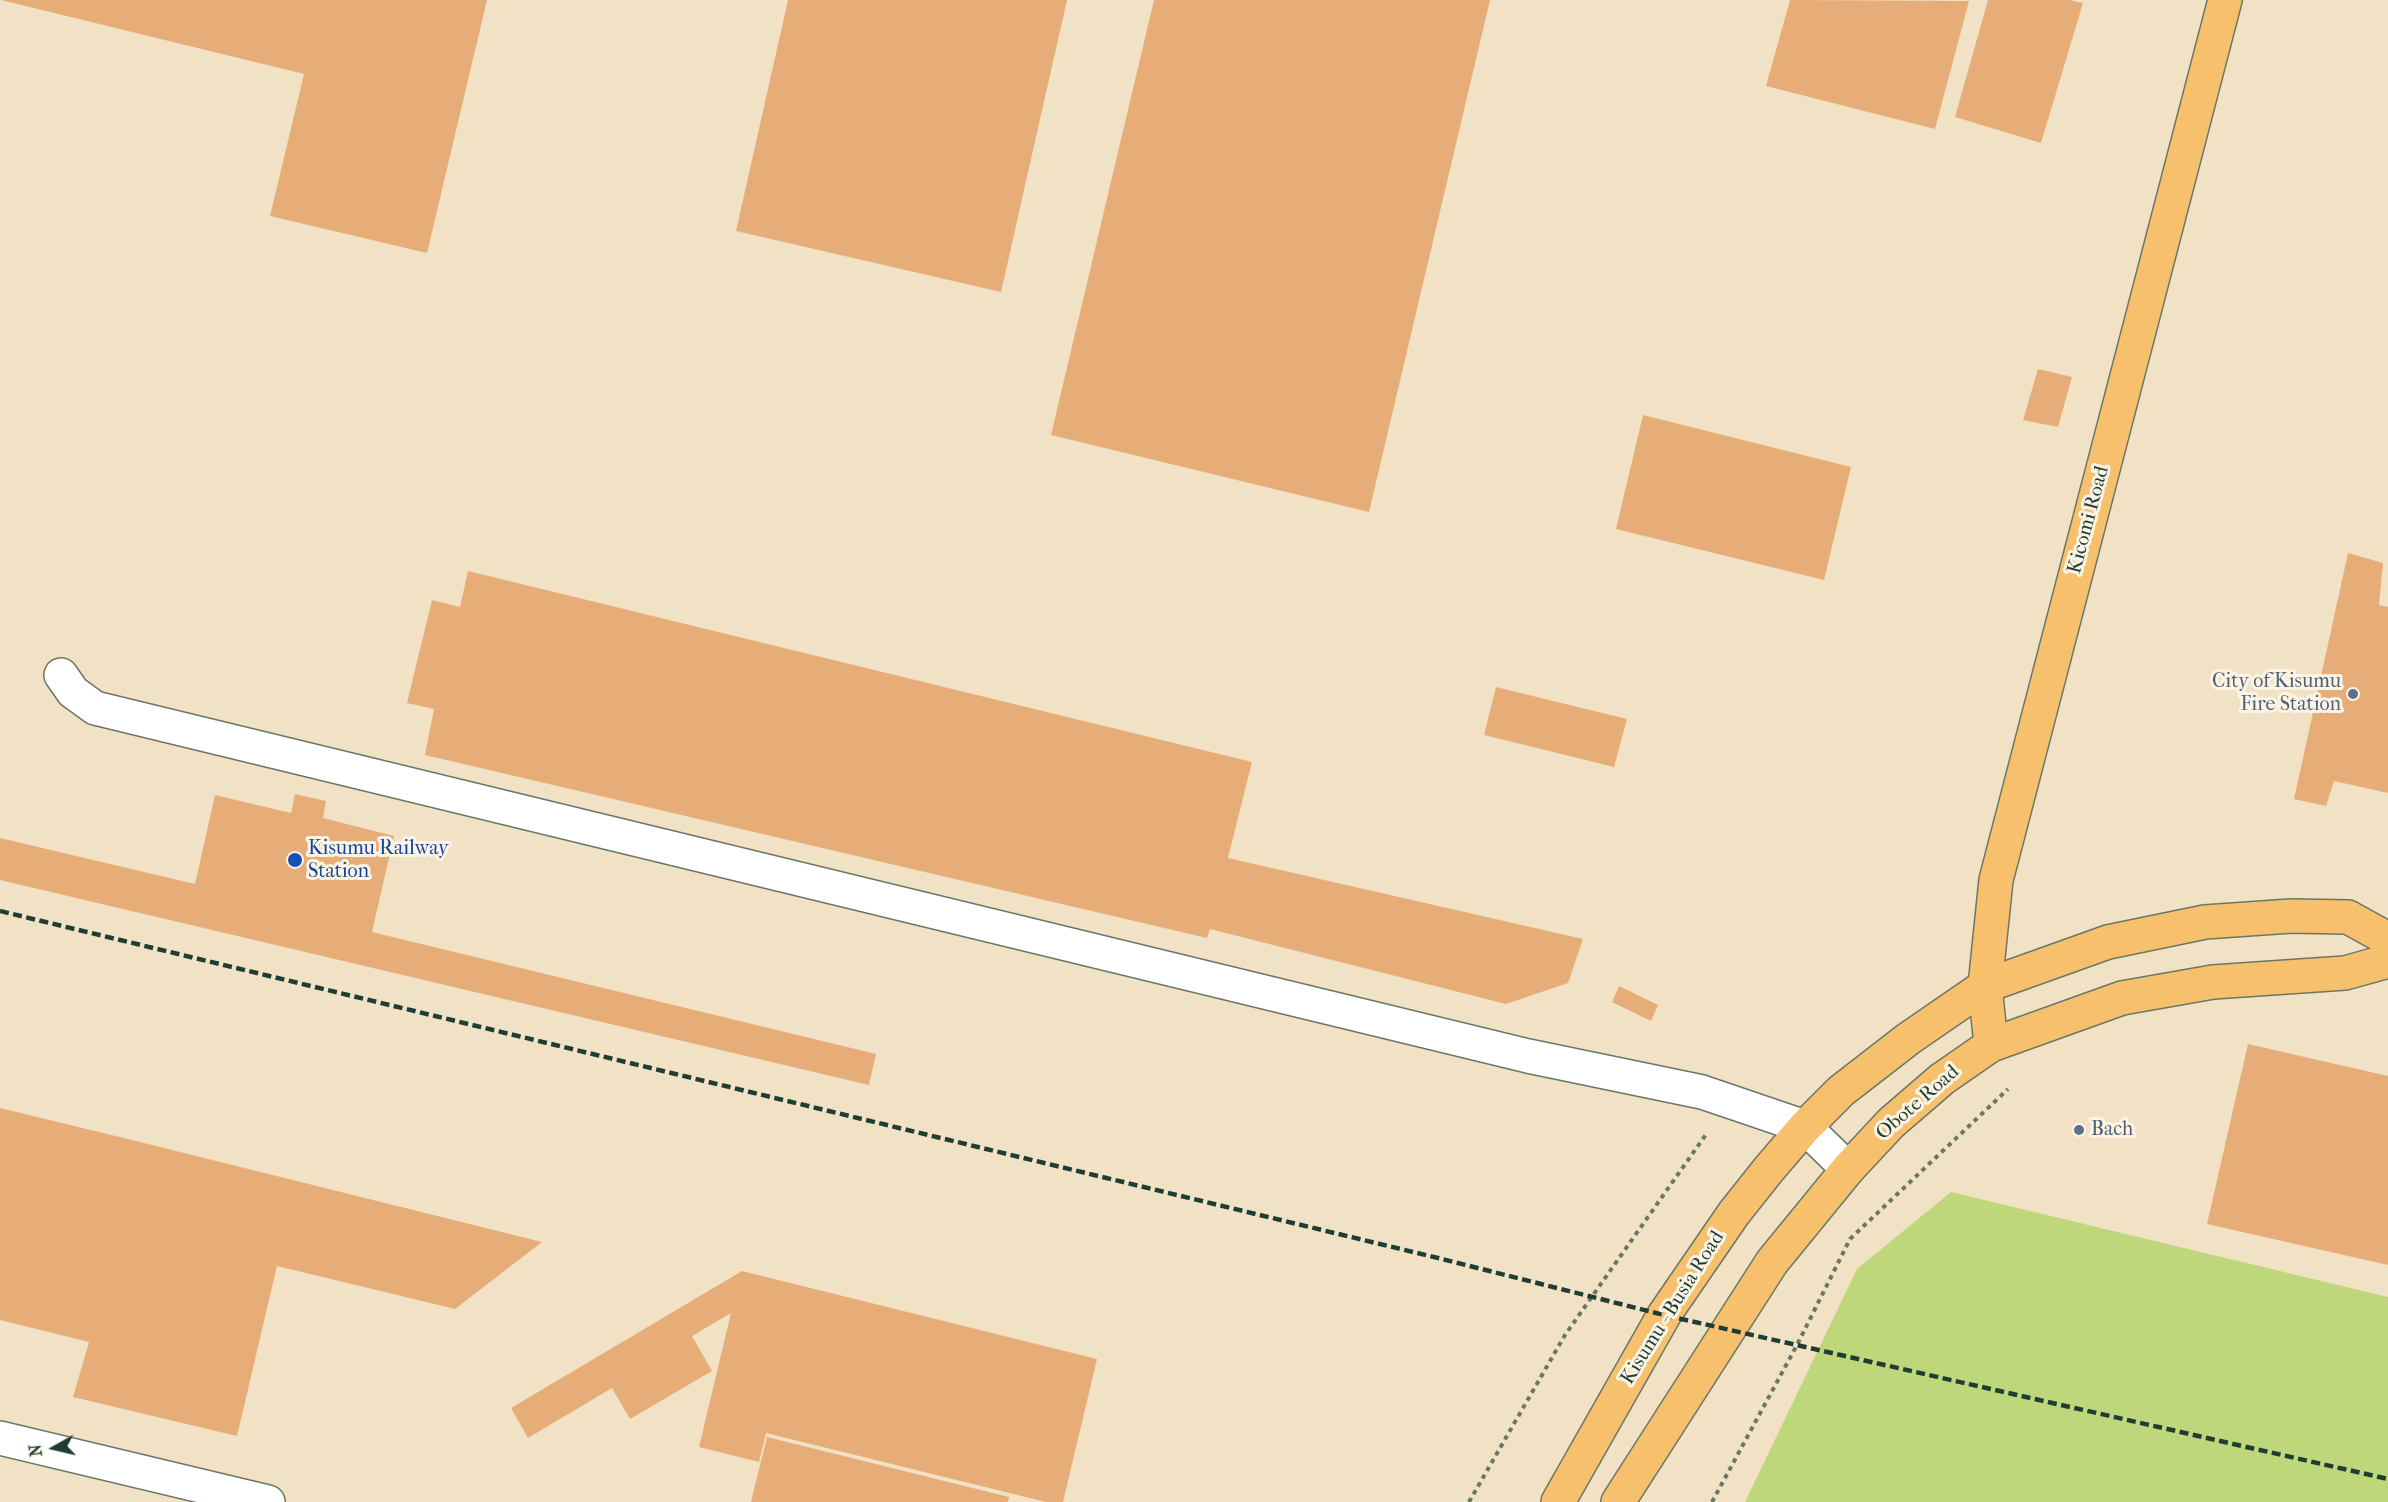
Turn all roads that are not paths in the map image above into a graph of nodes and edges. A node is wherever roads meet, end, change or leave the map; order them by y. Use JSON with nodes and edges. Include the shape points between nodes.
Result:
{"nodes":[{"id":1,"x":2224,"y":0,"type":"edge"},
{"id":2,"x":61,"y":675,"type":"dead end"},
{"id":3,"x":2388,"y":939,"type":"edge"},
{"id":4,"x":2388,"y":961,"type":"edge"},
{"id":5,"x":1985,"y":986,"type":"junction"},
{"id":6,"x":1991,"y":1045,"type":"junction"},
{"id":7,"x":1805,"y":1127,"type":"junction"},
{"id":8,"x":1848,"y":1169,"type":"junction"},
{"id":9,"x":0,"y":1438,"type":"edge"},
{"id":10,"x":267,"y":1502,"type":"edge"},
{"id":11,"x":1558,"y":1502,"type":"edge"},
{"id":12,"x":1618,"y":1502,"type":"edge"}],
"edges":[{"from":1,"to":5,"type":"main road","name":"Kicomi Road","via":[[1996,880]]},
{"from":2,"to":7,"type":"street","via":[[73,692],[95,708],[1528,1056],[1702,1092]]},
{"from":3,"to":5,"type":"main road","via":[[2348,917],[2205,922],[2108,942]]},
{"from":4,"to":6,"type":"main road","name":"Obote Road","via":[[2346,973],[2213,982],[2122,998]]},
{"from":5,"to":6,"type":"main road","name":"Kicomi Road"},
{"from":5,"to":7,"type":"main road","via":[[1850,1084]]},
{"from":6,"to":8,"type":"main road","name":"Obote Road","via":[[1933,1086]]},
{"from":7,"to":8,"type":"street"},
{"from":7,"to":11,"type":"main road","name":"Kisumu - Busia Road","via":[[1734,1213],[1664,1315]]},
{"from":8,"to":12,"type":"main road","name":"Obote Road","via":[[1772,1262]]},
{"from":9,"to":10,"type":"street"}]}
